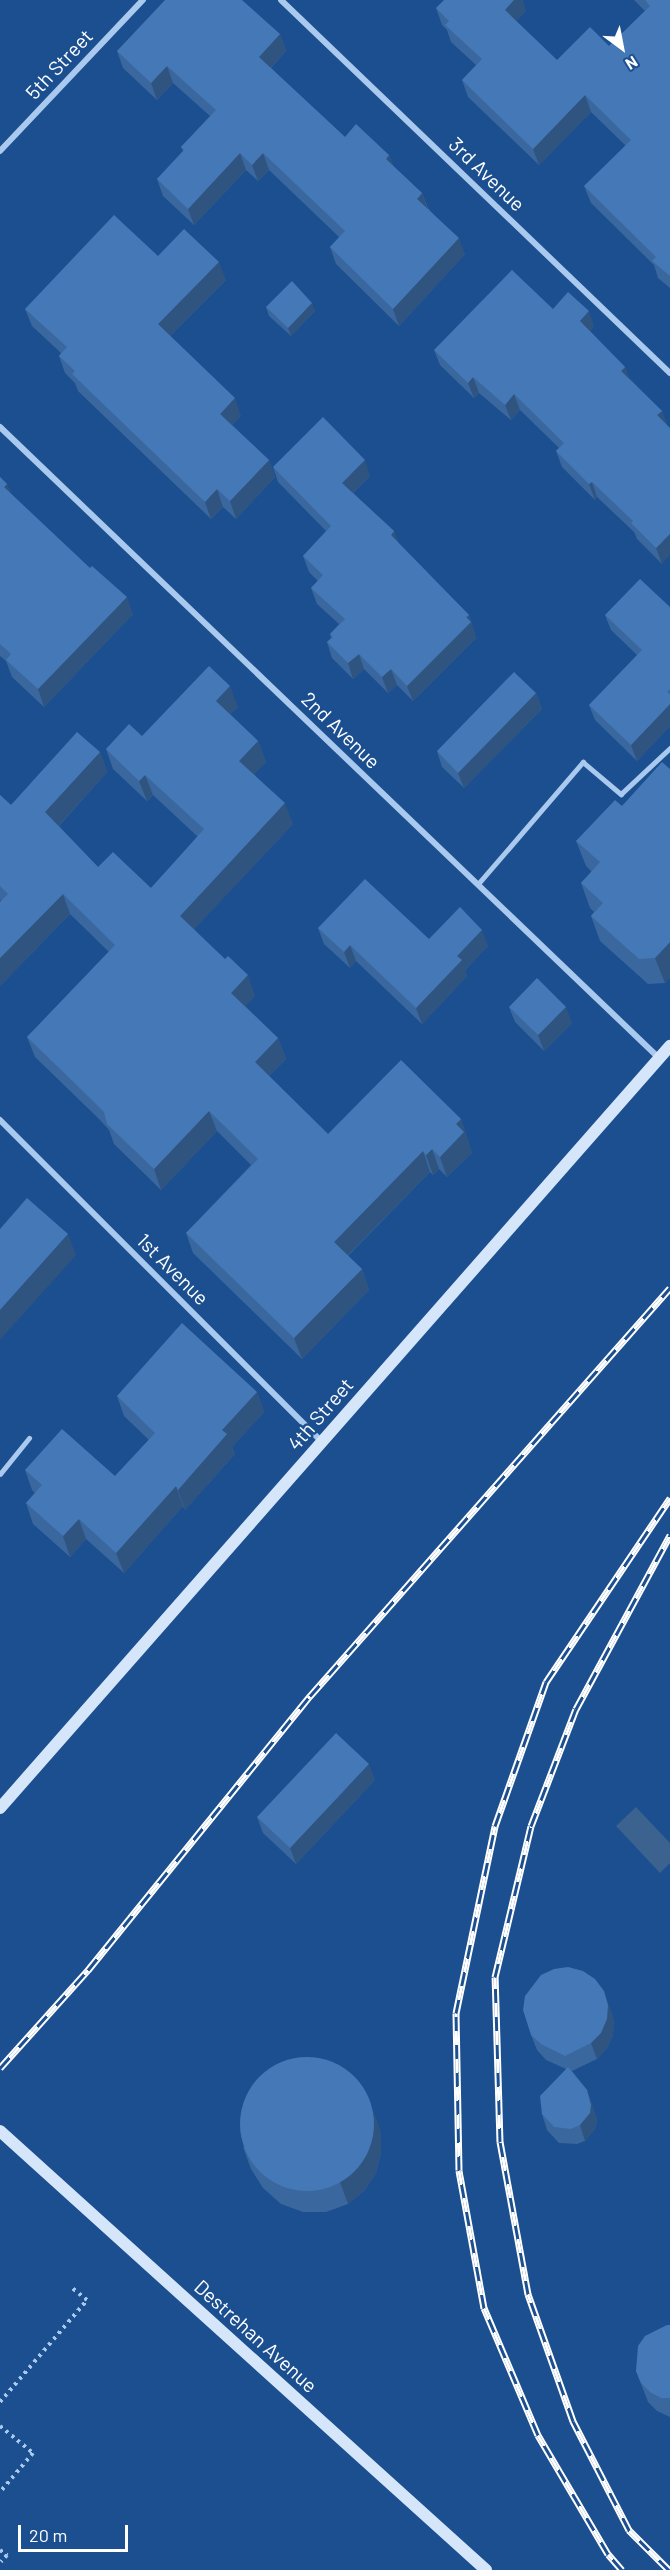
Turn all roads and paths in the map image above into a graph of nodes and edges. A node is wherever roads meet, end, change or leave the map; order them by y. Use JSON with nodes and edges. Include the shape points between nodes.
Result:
{"nodes":[{"id":1,"x":143,"y":0,"type":"edge"},
{"id":2,"x":281,"y":0,"type":"edge"},
{"id":3,"x":0,"y":151,"type":"edge"},
{"id":4,"x":670,"y":373,"type":"edge"},
{"id":5,"x":0,"y":427,"type":"edge"},
{"id":6,"x":670,"y":748,"type":"edge"},
{"id":7,"x":478,"y":884,"type":"junction"},
{"id":8,"x":670,"y":1046,"type":"edge"},
{"id":9,"x":660,"y":1058,"type":"junction"},
{"id":10,"x":0,"y":1120,"type":"edge"},
{"id":11,"x":30,"y":1438,"type":"dead end"},
{"id":12,"x":322,"y":1442,"type":"junction"},
{"id":13,"x":0,"y":1474,"type":"edge"},
{"id":14,"x":0,"y":1808,"type":"edge"},
{"id":15,"x":0,"y":2131,"type":"edge"},
{"id":16,"x":70,"y":2286,"type":"dead end"},
{"id":17,"x":0,"y":2402,"type":"edge"},
{"id":18,"x":0,"y":2426,"type":"edge"},
{"id":19,"x":0,"y":2492,"type":"edge"},
{"id":20,"x":0,"y":2550,"type":"edge"},
{"id":21,"x":1,"y":2562,"type":"edge"},
{"id":22,"x":486,"y":2570,"type":"edge"}],
"edges":[{"from":1,"to":3,"type":"street","name":"5th Street"},
{"from":2,"to":4,"type":"street","name":"3rd Avenue"},
{"from":5,"to":7,"type":"street","name":"2nd Avenue"},
{"from":6,"to":7,"type":"lane","via":[[621,794],[583,762]]},
{"from":7,"to":9,"type":"street","name":"2nd Avenue"},
{"from":8,"to":9,"type":"main road","name":"4th Street"},
{"from":9,"to":12,"type":"main road","name":"4th Street"},
{"from":10,"to":12,"type":"street","name":"1st Avenue"},
{"from":11,"to":13,"type":"lane"},
{"from":12,"to":14,"type":"main road","name":"4th Street"},
{"from":15,"to":22,"type":"main road","name":"Destrehan Avenue"},
{"from":16,"to":17,"type":"path","via":[[87,2300]]},
{"from":18,"to":19,"type":"path","via":[[33,2453]]},
{"from":20,"to":21,"type":"path","via":[[7,2555]]}]}
